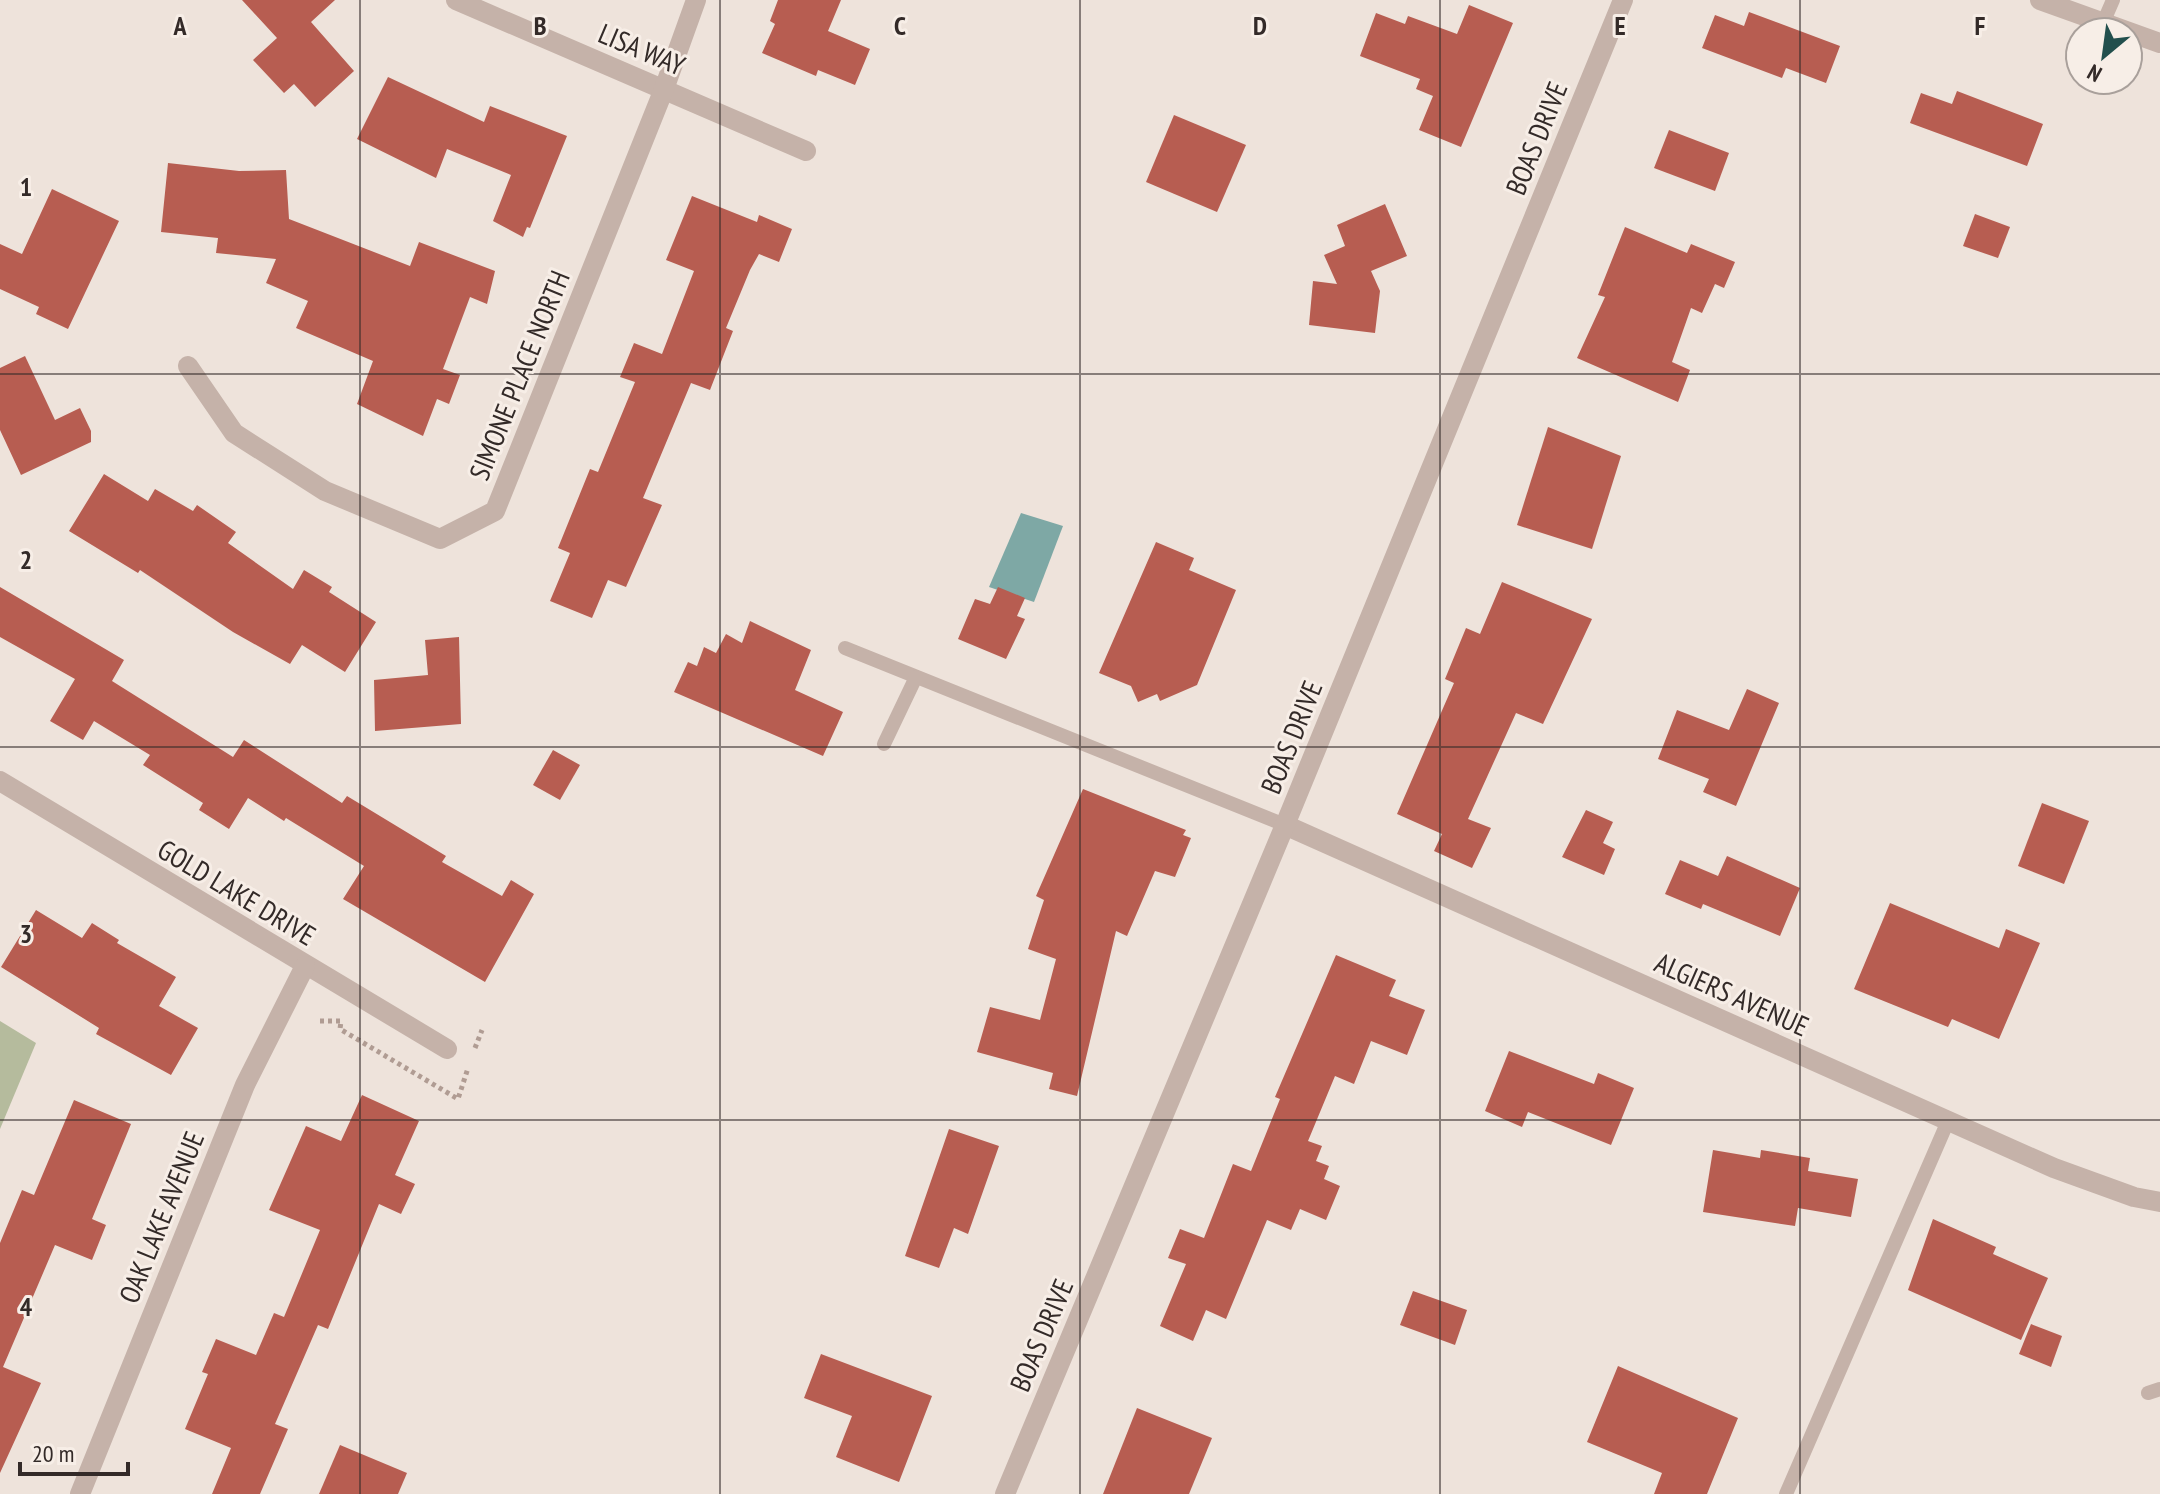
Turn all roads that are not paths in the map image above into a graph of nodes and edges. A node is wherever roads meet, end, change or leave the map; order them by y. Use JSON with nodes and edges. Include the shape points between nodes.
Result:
{"nodes":[{"id":1,"x":456,"y":0,"type":"edge"},
{"id":2,"x":696,"y":0,"type":"edge"},
{"id":3,"x":1623,"y":0,"type":"edge"},
{"id":4,"x":2040,"y":0,"type":"edge"},
{"id":5,"x":2084,"y":16,"type":"edge"},
{"id":6,"x":664,"y":89,"type":"junction"},
{"id":7,"x":806,"y":151,"type":"dead end"},
{"id":8,"x":188,"y":366,"type":"dead end"},
{"id":9,"x":845,"y":648,"type":"dead end"},
{"id":10,"x":916,"y":677,"type":"junction"},
{"id":11,"x":884,"y":744,"type":"dead end"},
{"id":12,"x":0,"y":781,"type":"edge"},
{"id":13,"x":1285,"y":825,"type":"junction"},
{"id":14,"x":305,"y":966,"type":"junction"},
{"id":15,"x":447,"y":1049,"type":"dead end"},
{"id":16,"x":1948,"y":1121,"type":"junction"},
{"id":17,"x":2160,"y":1202,"type":"edge"},
{"id":18,"x":80,"y":1494,"type":"edge"},
{"id":19,"x":1005,"y":1494,"type":"edge"},
{"id":20,"x":1786,"y":1494,"type":"edge"}],
"edges":[{"from":1,"to":6,"type":"street","name":"LISA WAY"},
{"from":2,"to":6,"type":"street","name":"SIMONE PLACE NORTH"},
{"from":3,"to":13,"type":"street","name":"BOAS DRIVE"},
{"from":4,"to":5,"type":"street"},
{"from":6,"to":7,"type":"street","name":"LISA WAY"},
{"from":6,"to":8,"type":"street","name":"SIMONE PLACE NORTH","via":[[495,511],[440,539],[325,491],[234,433]]},
{"from":9,"to":10,"type":"lane"},
{"from":10,"to":11,"type":"lane"},
{"from":10,"to":13,"type":"lane"},
{"from":12,"to":14,"type":"street","name":"GOLD LAKE DRIVE"},
{"from":13,"to":16,"type":"street","name":"ALGIERS AVENUE"},
{"from":13,"to":19,"type":"street","name":"BOAS DRIVE"},
{"from":14,"to":15,"type":"street","name":"GOLD LAKE DRIVE"},
{"from":14,"to":18,"type":"street","name":"OAK LAKE AVENUE","via":[[245,1085]]},
{"from":16,"to":17,"type":"street","name":"ALGIERS AVENUE","via":[[2054,1168]]},
{"from":16,"to":20,"type":"lane"}]}
